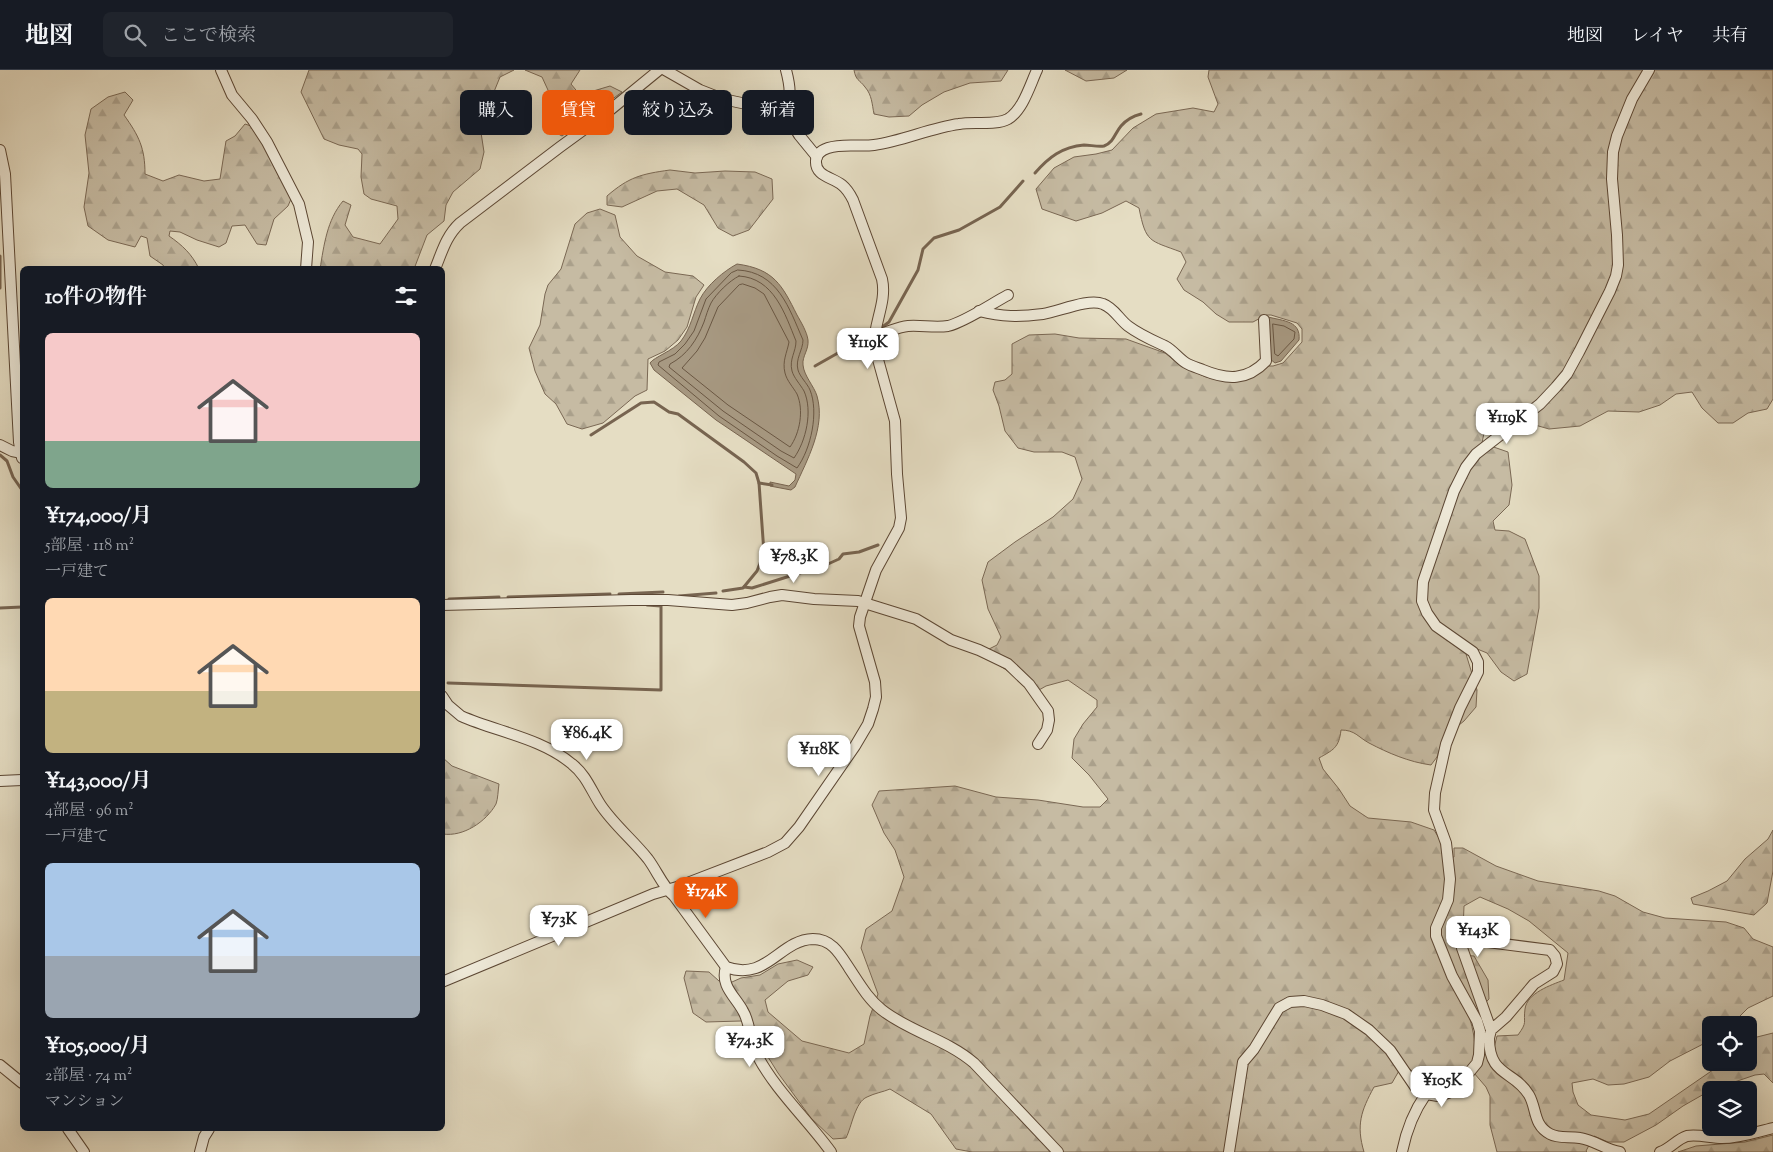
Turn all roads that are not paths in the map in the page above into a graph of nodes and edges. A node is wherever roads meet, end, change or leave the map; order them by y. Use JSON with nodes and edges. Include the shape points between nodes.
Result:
{"nodes":[{"id":1,"x":221,"y":70,"type":"edge"},
{"id":2,"x":659,"y":70,"type":"edge"},
{"id":3,"x":665,"y":70,"type":"edge"},
{"id":4,"x":786,"y":70,"type":"edge"},
{"id":5,"x":1036,"y":70,"type":"edge"},
{"id":6,"x":1649,"y":70,"type":"edge"},
{"id":7,"x":790,"y":90,"type":"edge"},
{"id":8,"x":742,"y":103,"type":"edge"},
{"id":9,"x":799,"y":135,"type":"edge"},
{"id":10,"x":0,"y":150,"type":"edge"},
{"id":11,"x":816,"y":157,"type":"junction"},
{"id":12,"x":306,"y":266,"type":"edge"},
{"id":13,"x":436,"y":266,"type":"edge"},
{"id":14,"x":1008,"y":295,"type":"dead end"},
{"id":15,"x":1114,"y":301,"type":"dead end"},
{"id":16,"x":1101,"y":303,"type":"junction"},
{"id":17,"x":979,"y":311,"type":"junction"},
{"id":18,"x":1264,"y":320,"type":"dead end"},
{"id":19,"x":874,"y":335,"type":"junction"},
{"id":20,"x":20,"y":420,"type":"edge"},
{"id":21,"x":0,"y":445,"type":"edge"},
{"id":22,"x":20,"y":454,"type":"edge"},
{"id":23,"x":864,"y":603,"type":"junction"},
{"id":24,"x":445,"y":605,"type":"edge"},
{"id":25,"x":445,"y":700,"type":"edge"},
{"id":26,"x":1038,"y":744,"type":"dead end"},
{"id":27,"x":20,"y":780,"type":"edge"},
{"id":28,"x":0,"y":781,"type":"edge"},
{"id":29,"x":666,"y":890,"type":"junction"},
{"id":30,"x":726,"y":967,"type":"junction"},
{"id":31,"x":445,"y":981,"type":"edge"},
{"id":32,"x":1487,"y":1035,"type":"junction"},
{"id":33,"x":0,"y":1065,"type":"edge"},
{"id":34,"x":20,"y":1081,"type":"edge"},
{"id":35,"x":1426,"y":1094,"type":"junction"},
{"id":36,"x":1773,"y":1128,"type":"edge"},
{"id":37,"x":69,"y":1131,"type":"edge"},
{"id":38,"x":208,"y":1131,"type":"edge"},
{"id":39,"x":84,"y":1152,"type":"edge"},
{"id":40,"x":200,"y":1152,"type":"edge"},
{"id":41,"x":831,"y":1152,"type":"edge"},
{"id":42,"x":1058,"y":1152,"type":"edge"},
{"id":43,"x":1230,"y":1152,"type":"edge"},
{"id":44,"x":1402,"y":1152,"type":"edge"},
{"id":45,"x":1620,"y":1152,"type":"edge"},
{"id":46,"x":1660,"y":1152,"type":"edge"}],
"edges":[{"from":1,"to":12,"type":"street","via":[[232,95],[252,119],[299,204],[308,242]]},
{"from":2,"to":13,"type":"street","via":[[451,231]]},
{"from":3,"to":8,"type":"street","via":[[700,90]]},
{"from":4,"to":7,"type":"street"},
{"from":5,"to":11,"type":"street","via":[[1014,114],[1004,121],[959,124],[874,145],[836,146],[819,152]]},
{"from":6,"to":32,"type":"street","via":[[1632,99],[1613,152],[1618,265],[1610,291],[1579,352],[1556,387],[1540,404],[1476,454],[1466,467],[1454,491],[1423,582],[1422,601],[1427,613],[1436,626],[1472,652],[1478,662],[1478,672],[1446,744],[1435,793],[1434,810],[1446,843],[1450,879],[1448,900],[1436,928],[1436,936],[1452,976]]},
{"from":9,"to":11,"type":"street"},
{"from":10,"to":20,"type":"street","via":[[6,174]]},
{"from":11,"to":19,"type":"street","via":[[819,171],[840,183],[853,200],[882,278],[884,300]]},
{"from":14,"to":17,"type":"street"},
{"from":15,"to":16,"type":"street"},
{"from":16,"to":17,"type":"street","via":[[1023,316],[1003,317]]},
{"from":16,"to":18,"type":"street","via":[[1140,335],[1166,347],[1186,364],[1222,377],[1249,374],[1266,361]]},
{"from":17,"to":19,"type":"street","via":[[948,326],[908,326]]},
{"from":19,"to":23,"type":"street","via":[[895,421],[900,518],[899,528],[876,570]]},
{"from":21,"to":22,"type":"street"},
{"from":23,"to":24,"type":"street","via":[[782,596],[732,605],[668,600]]},
{"from":23,"to":26,"type":"street","via":[[916,619],[951,640],[1008,664],[1029,684],[1048,711],[1047,730]]},
{"from":23,"to":29,"type":"street","via":[[859,626],[875,682],[876,697],[868,724],[799,827],[785,843],[768,852]]},
{"from":25,"to":29,"type":"street","via":[[460,716],[545,748],[572,764],[585,776],[604,810],[660,876]]},
{"from":27,"to":28,"type":"street"},
{"from":29,"to":30,"type":"street","via":[[674,896]]},
{"from":29,"to":31,"type":"street"},
{"from":30,"to":41,"type":"street","via":[[725,981],[743,1010],[756,1052],[767,1072]]},
{"from":30,"to":42,"type":"street","via":[[748,970],[760,967],[806,940],[823,940],[832,945],[867,995],[881,1009],[974,1063]]},
{"from":32,"to":32,"type":"street","via":[[1462,948],[1464,941],[1550,950],[1556,964],[1553,972],[1534,984]]},
{"from":32,"to":35,"type":"street","via":[[1477,1063],[1458,1086],[1448,1094]]},
{"from":32,"to":45,"type":"street","via":[[1492,1059],[1524,1088],[1533,1105],[1536,1122],[1543,1130],[1560,1138],[1580,1138]]},
{"from":33,"to":34,"type":"street"},
{"from":35,"to":43,"type":"street","via":[[1418,1091],[1390,1050],[1370,1030],[1346,1014],[1322,1004],[1290,1002],[1278,1008],[1243,1062]]},
{"from":35,"to":44,"type":"street","via":[[1405,1135]]},
{"from":36,"to":46,"type":"street","via":[[1734,1137],[1693,1135]]},
{"from":37,"to":39,"type":"street"},
{"from":38,"to":40,"type":"street"}]}
